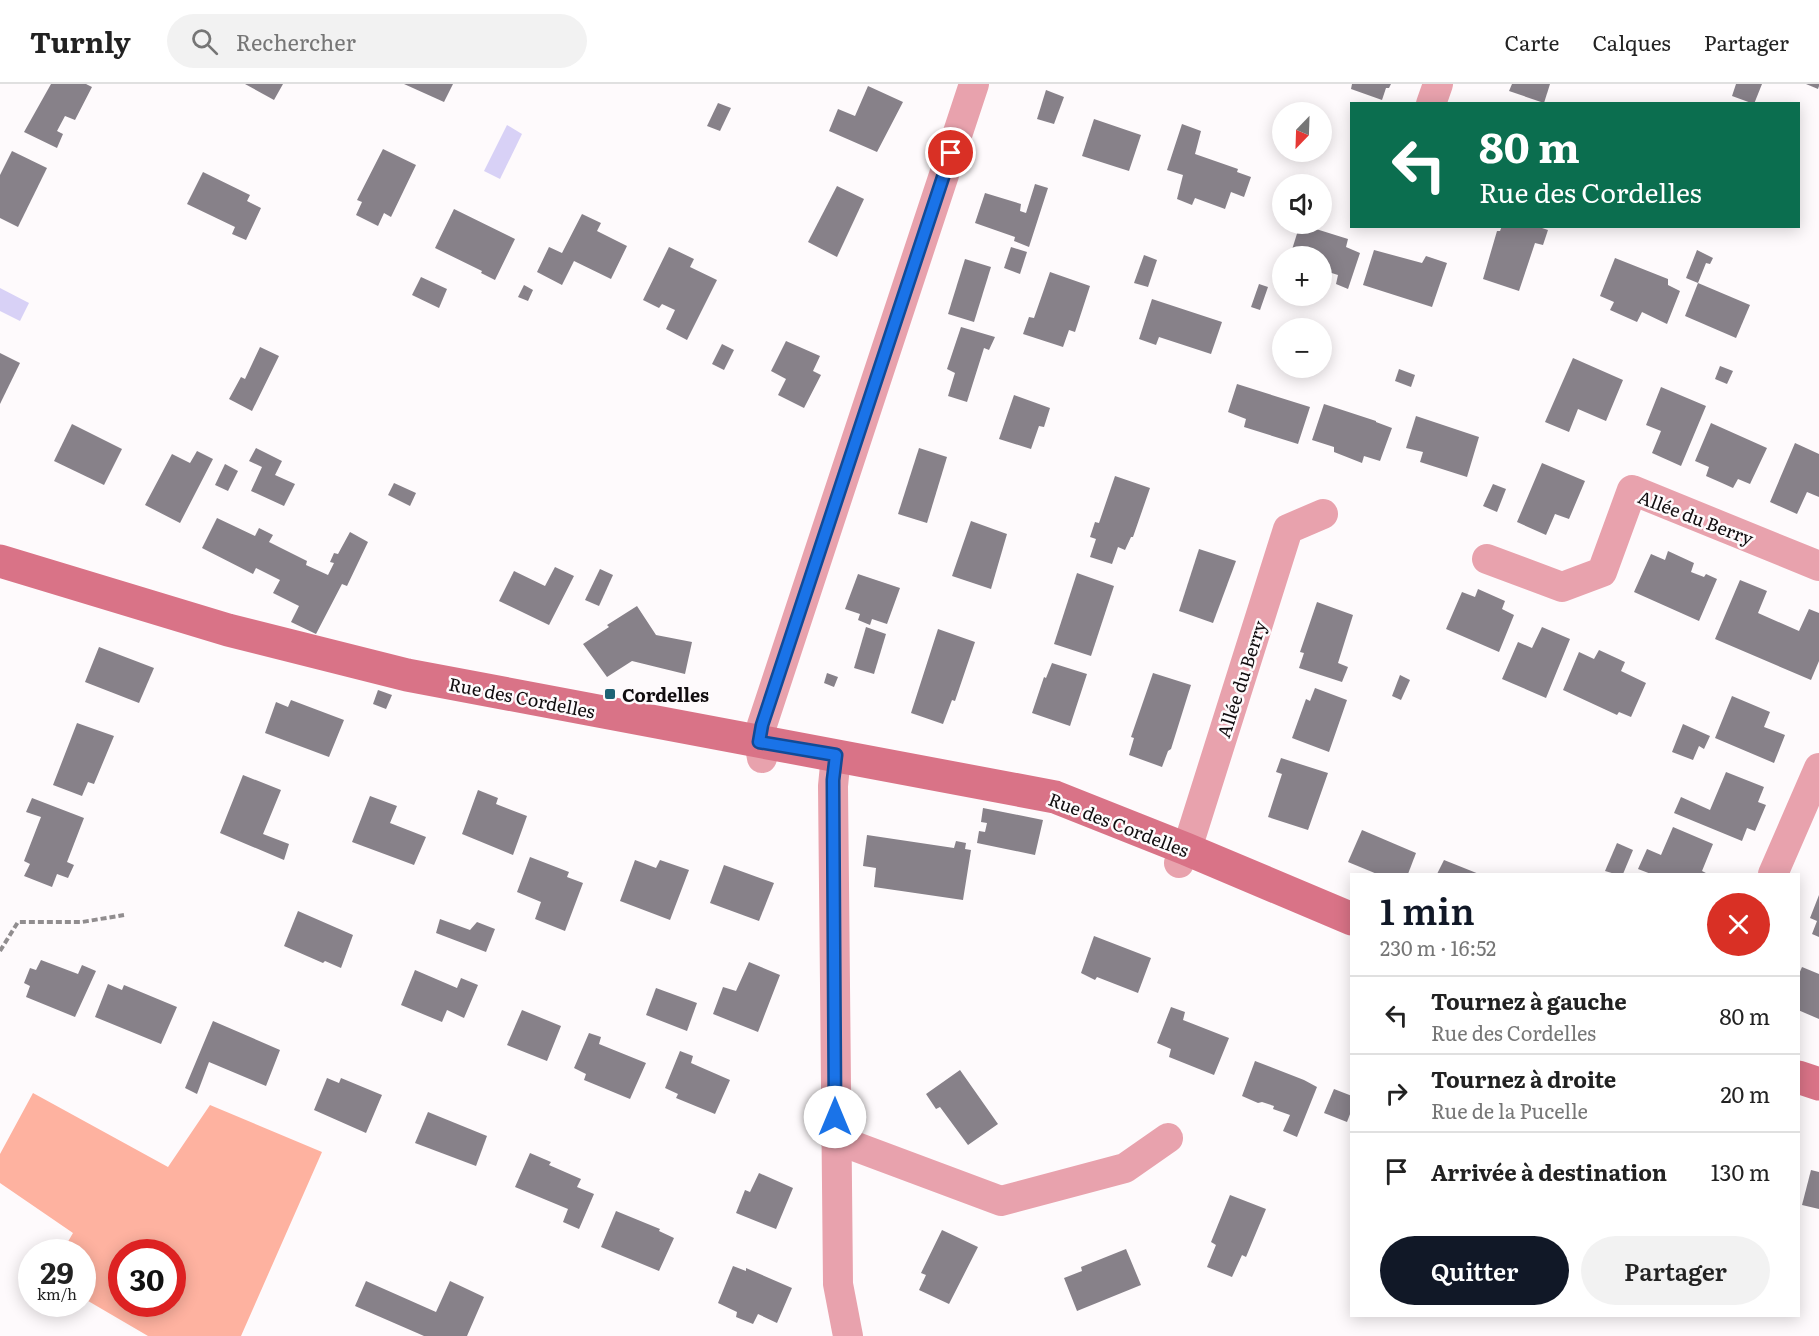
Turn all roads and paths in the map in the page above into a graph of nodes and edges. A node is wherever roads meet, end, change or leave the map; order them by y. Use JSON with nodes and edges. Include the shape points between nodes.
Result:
{"nodes":[{"id":1,"x":974,"y":84,"type":"edge"},
{"id":2,"x":1438,"y":84,"type":"edge"},
{"id":3,"x":1432,"y":102,"type":"edge"},
{"id":4,"x":1323,"y":514,"type":"dead end"},
{"id":5,"x":1486,"y":560,"type":"dead end"},
{"id":6,"x":0,"y":561,"type":"edge"},
{"id":7,"x":1819,"y":566,"type":"edge"},
{"id":8,"x":761,"y":750,"type":"junction"},
{"id":9,"x":836,"y":755,"type":"junction"},
{"id":10,"x":1819,"y":768,"type":"edge"},
{"id":11,"x":1183,"y":856,"type":"junction"},
{"id":12,"x":1773,"y":873,"type":"edge"},
{"id":13,"x":124,"y":915,"type":"dead end"},
{"id":14,"x":1350,"y":918,"type":"edge"},
{"id":15,"x":0,"y":951,"type":"edge"},
{"id":16,"x":1800,"y":1078,"type":"edge"},
{"id":17,"x":1819,"y":1084,"type":"edge"},
{"id":18,"x":1168,"y":1138,"type":"dead end"},
{"id":19,"x":835,"y":1139,"type":"junction"},
{"id":20,"x":848,"y":1336,"type":"edge"}],
"edges":[{"from":1,"to":8,"type":"street","via":[[762,725]]},
{"from":2,"to":3,"type":"street"},
{"from":4,"to":11,"type":"street","name":"Allée du Berry","via":[[1288,529]]},
{"from":5,"to":7,"type":"street","name":"Allée du Berry","via":[[1562,587],[1602,572],[1632,490]]},
{"from":6,"to":8,"type":"street","name":"Rue des Cordelles","via":[[228,630],[407,675]]},
{"from":8,"to":9,"type":"street","name":"Rue des Cordelles"},
{"from":9,"to":11,"type":"street","name":"Rue des Cordelles","via":[[1055,797]]},
{"from":9,"to":19,"type":"street"},
{"from":10,"to":12,"type":"street"},
{"from":11,"to":14,"type":"street","name":"Rue des Cordelles"},
{"from":13,"to":15,"type":"path","via":[[82,922],[18,922]]},
{"from":16,"to":17,"type":"street"},
{"from":18,"to":19,"type":"street","via":[[1125,1168],[1001,1201]]},
{"from":19,"to":20,"type":"street","via":[[838,1284]]}]}
